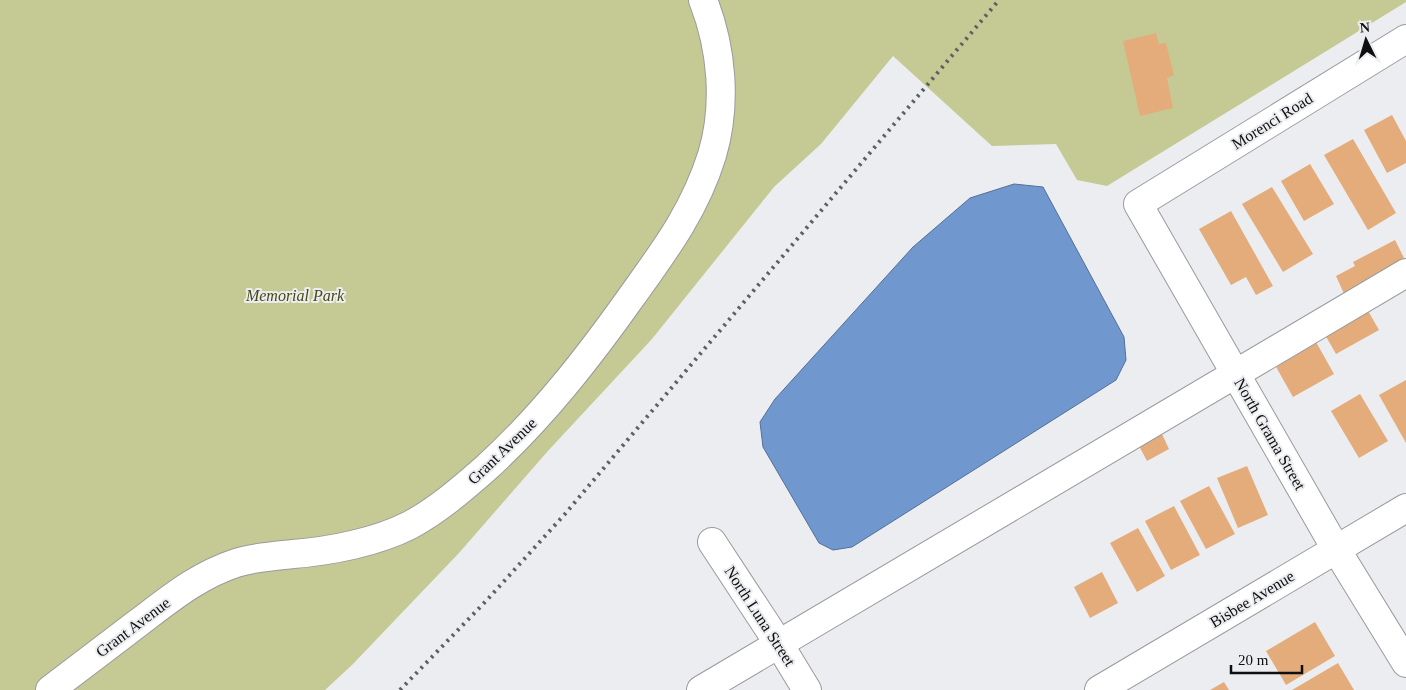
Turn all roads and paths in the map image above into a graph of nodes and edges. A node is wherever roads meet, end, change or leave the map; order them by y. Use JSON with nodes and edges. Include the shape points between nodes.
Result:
{"nodes":[{"id":1,"x":703,"y":0,"type":"edge"},
{"id":2,"x":1406,"y":39,"type":"edge"},
{"id":3,"x":1138,"y":204,"type":"joint"},
{"id":4,"x":1406,"y":273,"type":"edge"},
{"id":5,"x":1236,"y":374,"type":"junction"},
{"id":6,"x":1406,"y":508,"type":"edge"},
{"id":7,"x":712,"y":542,"type":"dead end"},
{"id":8,"x":1336,"y":549,"type":"junction"},
{"id":9,"x":779,"y":644,"type":"junction"},
{"id":10,"x":1406,"y":663,"type":"edge"},
{"id":11,"x":50,"y":690,"type":"edge"},
{"id":12,"x":701,"y":690,"type":"edge"},
{"id":13,"x":807,"y":690,"type":"edge"},
{"id":14,"x":1099,"y":690,"type":"edge"}],
"edges":[{"from":1,"to":11,"type":"street","name":"Grant Avenue","via":[[716,39],[721,81],[719,116],[700,191],[677,233],[616,319],[562,390],[512,444],[460,491],[409,526],[380,537],[329,549],[268,556],[218,569],[188,585]]},
{"from":2,"to":3,"type":"street","name":"Morenci Road"},
{"from":3,"to":5,"type":"street","name":"North Grama Street"},
{"from":4,"to":5,"type":"street"},
{"from":5,"to":8,"type":"street","name":"North Grama Street"},
{"from":5,"to":9,"type":"street"},
{"from":6,"to":8,"type":"street","name":"Bisbee Avenue"},
{"from":7,"to":9,"type":"street","name":"North Luna Street"},
{"from":8,"to":10,"type":"street","name":"North Grama Street"},
{"from":8,"to":14,"type":"street","name":"Bisbee Avenue"},
{"from":9,"to":12,"type":"street"},
{"from":9,"to":13,"type":"street","name":"North Luna Street"}]}
